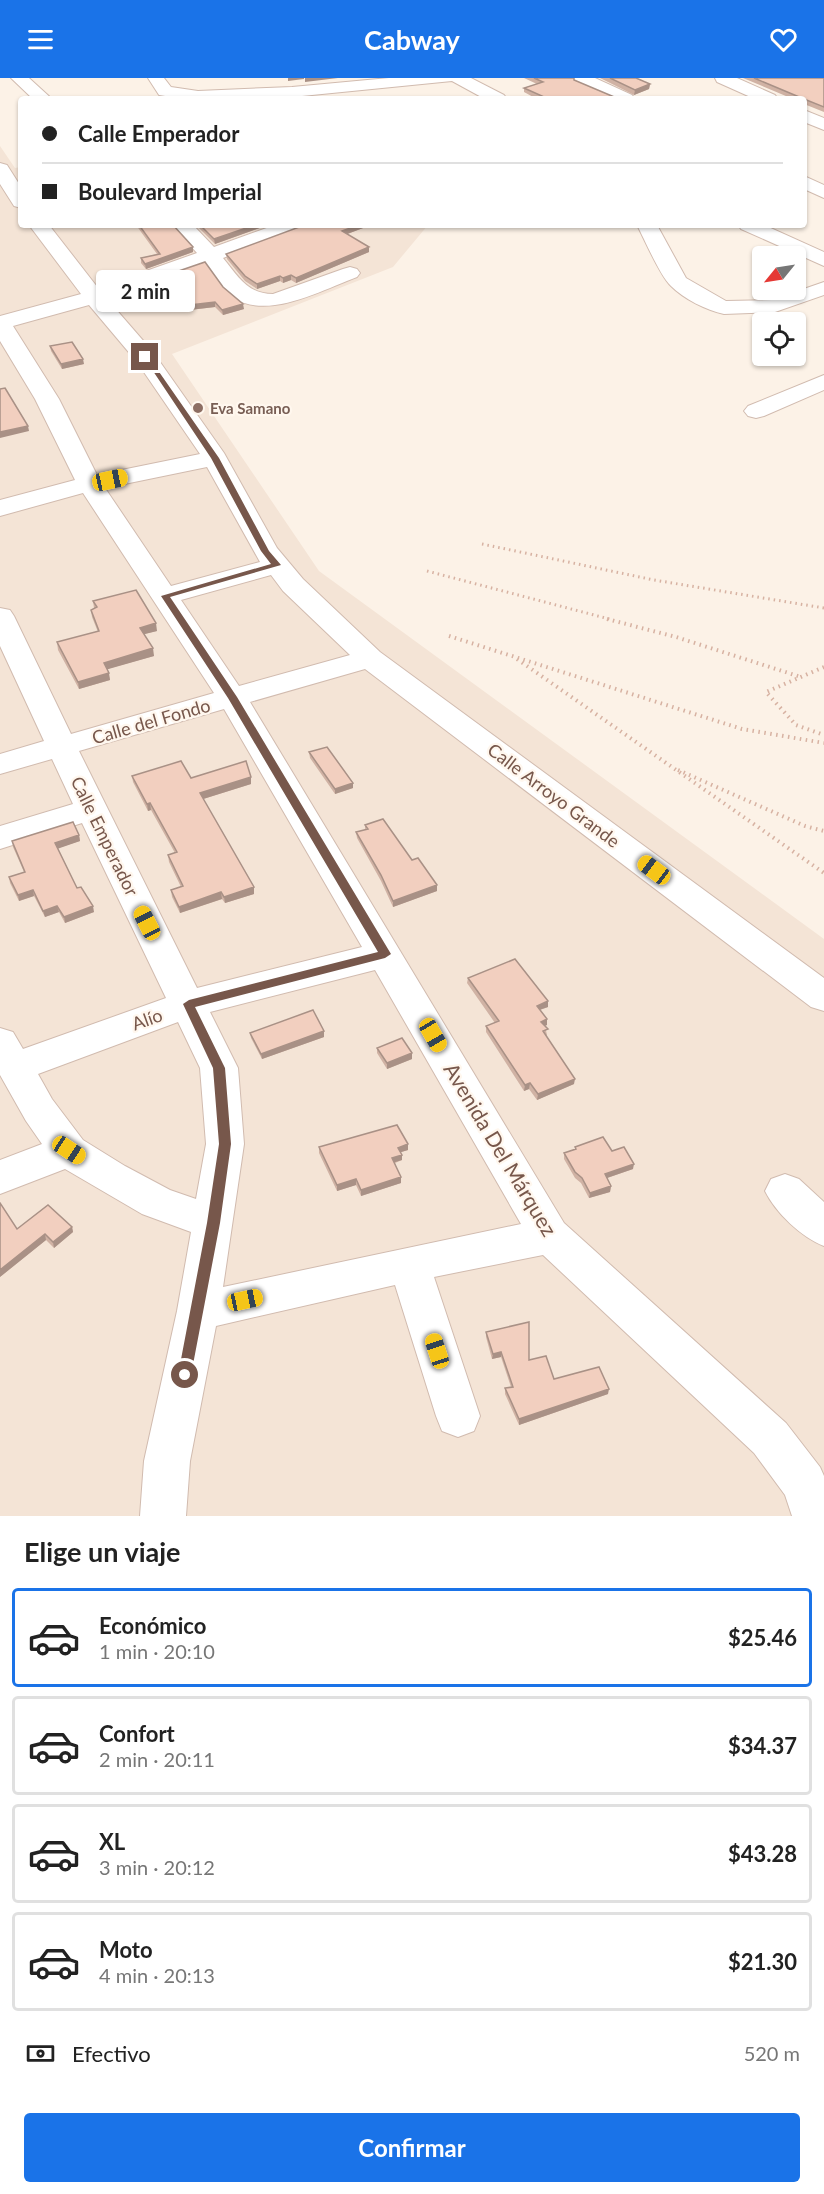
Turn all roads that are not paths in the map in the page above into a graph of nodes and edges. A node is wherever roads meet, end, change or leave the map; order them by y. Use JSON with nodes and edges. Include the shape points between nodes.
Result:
{"nodes":[{"id":1,"x":19,"y":78,"type":"edge"},
{"id":2,"x":156,"y":78,"type":"edge"},
{"id":3,"x":446,"y":78,"type":"edge"},
{"id":4,"x":458,"y":78,"type":"edge"},
{"id":5,"x":581,"y":78,"type":"edge"},
{"id":6,"x":723,"y":78,"type":"edge"},
{"id":7,"x":40,"y":96,"type":"edge"},
{"id":8,"x":492,"y":96,"type":"edge"},
{"id":9,"x":620,"y":96,"type":"edge"},
{"id":10,"x":762,"y":96,"type":"edge"},
{"id":11,"x":807,"y":117,"type":"edge"},
{"id":12,"x":824,"y":125,"type":"edge"},
{"id":13,"x":0,"y":169,"type":"edge"},
{"id":14,"x":807,"y":184,"type":"edge"},
{"id":15,"x":824,"y":192,"type":"edge"},
{"id":16,"x":11,"y":194,"type":"edge"},
{"id":17,"x":41,"y":228,"type":"edge"},
{"id":18,"x":185,"y":228,"type":"edge"},
{"id":19,"x":286,"y":228,"type":"edge"},
{"id":20,"x":648,"y":228,"type":"edge"},
{"id":21,"x":755,"y":228,"type":"edge"},
{"id":22,"x":210,"y":255,"type":"junction"},
{"id":23,"x":824,"y":260,"type":"edge"},
{"id":24,"x":350,"y":273,"type":"dead end"},
{"id":25,"x":824,"y":288,"type":"edge"},
{"id":26,"x":94,"y":297,"type":"junction"},
{"id":27,"x":0,"y":323,"type":"edge"},
{"id":28,"x":824,"y":382,"type":"edge"},
{"id":29,"x":756,"y":411,"type":"dead end"},
{"id":30,"x":215,"y":458,"type":"junction"},
{"id":31,"x":89,"y":484,"type":"junction"},
{"id":32,"x":0,"y":508,"type":"edge"},
{"id":33,"x":277,"y":565,"type":"junction"},
{"id":34,"x":165,"y":596,"type":"junction"},
{"id":35,"x":0,"y":616,"type":"edge"},
{"id":36,"x":370,"y":658,"type":"junction"},
{"id":37,"x":232,"y":697,"type":"junction"},
{"id":38,"x":62,"y":746,"type":"junction"},
{"id":39,"x":0,"y":764,"type":"edge"},
{"id":40,"x":91,"y":808,"type":"junction"},
{"id":41,"x":0,"y":838,"type":"edge"},
{"id":42,"x":385,"y":954,"type":"junction"},
{"id":43,"x":824,"y":997,"type":"edge"},
{"id":44,"x":189,"y":1004,"type":"junction"},
{"id":45,"x":8,"y":1055,"type":"edge"},
{"id":46,"x":69,"y":1150,"type":"junction"},
{"id":47,"x":0,"y":1177,"type":"edge"},
{"id":48,"x":785,"y":1191,"type":"dead end"},
{"id":49,"x":213,"y":1223,"type":"junction"},
{"id":50,"x":824,"y":1228,"type":"edge"},
{"id":51,"x":550,"y":1236,"type":"junction"},
{"id":52,"x":409,"y":1264,"type":"junction"},
{"id":53,"x":198,"y":1311,"type":"junction"},
{"id":54,"x":458,"y":1416,"type":"dead end"},
{"id":55,"x":810,"y":1499,"type":"edge"},
{"id":56,"x":163,"y":1516,"type":"edge"}],
"edges":[{"from":1,"to":7,"type":"street"},
{"from":2,"to":3,"type":"street","via":[[165,91],[198,96]]},
{"from":4,"to":8,"type":"street"},
{"from":5,"to":9,"type":"street"},
{"from":6,"to":10,"type":"street"},
{"from":11,"to":12,"type":"street"},
{"from":13,"to":16,"type":"street"},
{"from":14,"to":15,"type":"street"},
{"from":17,"to":26,"type":"street","name":"Calle Arroyo Grande"},
{"from":18,"to":22,"type":"street"},
{"from":19,"to":22,"type":"street"},
{"from":20,"to":25,"type":"street","via":[[678,282],[724,308],[775,306]]},
{"from":21,"to":23,"type":"street"},
{"from":22,"to":24,"type":"street","via":[[239,292],[258,300],[275,300]]},
{"from":22,"to":26,"type":"street"},
{"from":26,"to":27,"type":"street"},
{"from":26,"to":30,"type":"street","name":"Calle Arroyo Grande","via":[[145,357]]},
{"from":27,"to":31,"type":"street","name":"Avenida Del Márquez","via":[[47,399]]},
{"from":28,"to":29,"type":"street"},
{"from":30,"to":31,"type":"street"},
{"from":30,"to":33,"type":"street","name":"Calle Arroyo Grande","via":[[265,551]]},
{"from":31,"to":32,"type":"street"},
{"from":31,"to":34,"type":"street","name":"Avenida Del Márquez"},
{"from":33,"to":34,"type":"street"},
{"from":33,"to":36,"type":"street","name":"Calle Arroyo Grande","via":[[292,585]]},
{"from":34,"to":37,"type":"street","name":"Avenida Del Márquez"},
{"from":35,"to":38,"type":"street","name":"Calle Emperador"},
{"from":36,"to":37,"type":"street","name":"Calle del Fondo"},
{"from":36,"to":43,"type":"street","name":"Calle Arroyo Grande"},
{"from":37,"to":38,"type":"street","name":"Calle del Fondo"},
{"from":37,"to":42,"type":"street","name":"Avenida Del Márquez"},
{"from":38,"to":39,"type":"street","name":"Calle del Fondo"},
{"from":38,"to":40,"type":"street","name":"Calle Emperador"},
{"from":40,"to":41,"type":"street"},
{"from":40,"to":44,"type":"street","name":"Calle Emperador"},
{"from":42,"to":44,"type":"street","name":"Alío"},
{"from":42,"to":51,"type":"street","name":"Avenida Del Márquez"},
{"from":44,"to":45,"type":"street","name":"Alío"},
{"from":44,"to":49,"type":"street","name":"Calle Emperador","via":[[219,1068],[225,1144]]},
{"from":45,"to":46,"type":"street","via":[[39,1110]]},
{"from":46,"to":47,"type":"street"},
{"from":46,"to":49,"type":"street","via":[[156,1202]]},
{"from":48,"to":50,"type":"street"},
{"from":49,"to":53,"type":"street","name":"Calle Emperador"},
{"from":51,"to":52,"type":"street"},
{"from":51,"to":55,"type":"street","name":"Avenida Del Márquez","via":[[770,1438]]},
{"from":52,"to":53,"type":"street"},
{"from":52,"to":54,"type":"street"},
{"from":53,"to":56,"type":"street","name":"Calle Emperador","via":[[167,1461]]}]}
